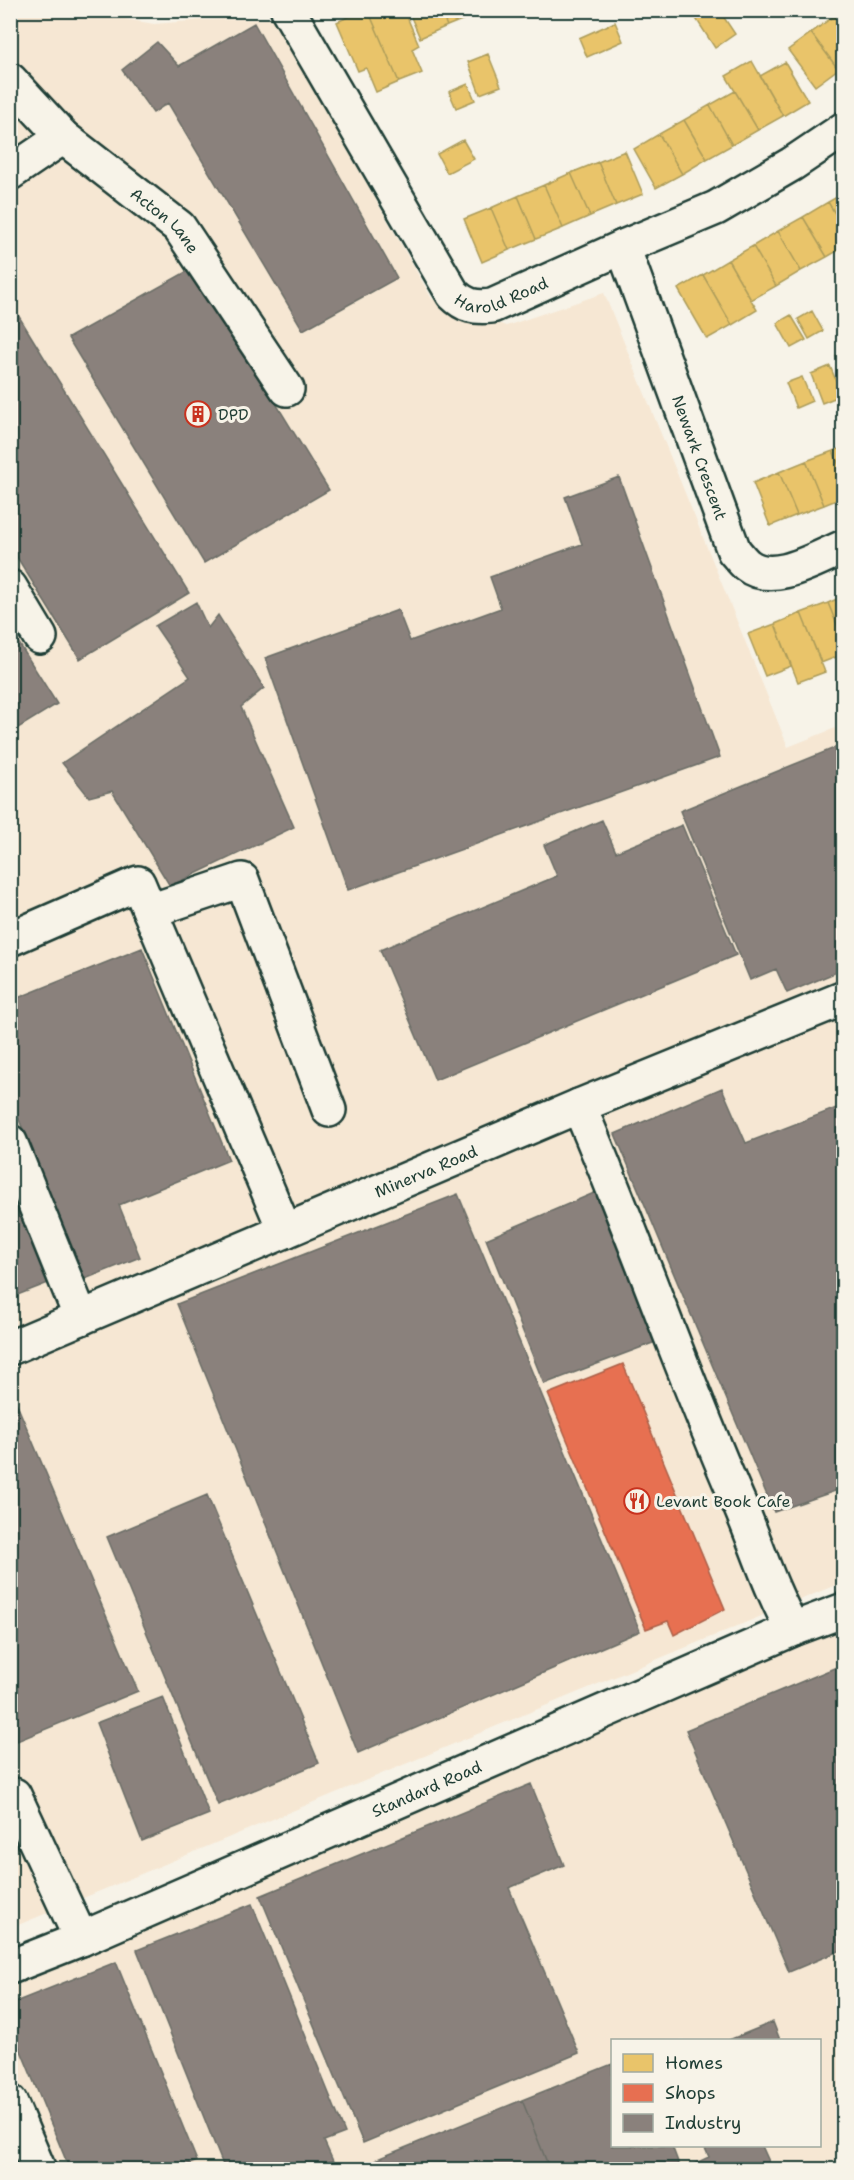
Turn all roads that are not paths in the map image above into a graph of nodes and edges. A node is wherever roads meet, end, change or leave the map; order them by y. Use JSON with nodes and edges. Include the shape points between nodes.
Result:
{"nodes":[{"id":1,"x":288,"y":10,"type":"edge"},
{"id":2,"x":10,"y":80,"type":"edge"},
{"id":3,"x":843,"y":129,"type":"edge"},
{"id":4,"x":63,"y":136,"type":"junction"},
{"id":5,"x":10,"y":173,"type":"edge"},
{"id":6,"x":623,"y":247,"type":"junction"},
{"id":7,"x":287,"y":389,"type":"dead end"},
{"id":8,"x":843,"y":547,"type":"edge"},
{"id":9,"x":10,"y":588,"type":"edge"},
{"id":10,"x":40,"y":637,"type":"dead end"},
{"id":11,"x":150,"y":911,"type":"junction"},
{"id":12,"x":10,"y":939,"type":"edge"},
{"id":13,"x":843,"y":998,"type":"edge"},
{"id":14,"x":579,"y":1106,"type":"junction"},
{"id":15,"x":329,"y":1110,"type":"dead end"},
{"id":16,"x":10,"y":1142,"type":"edge"},
{"id":17,"x":285,"y":1231,"type":"junction"},
{"id":18,"x":81,"y":1318,"type":"junction"},
{"id":19,"x":10,"y":1348,"type":"edge"},
{"id":20,"x":843,"y":1610,"type":"edge"},
{"id":21,"x":793,"y":1629,"type":"junction"},
{"id":22,"x":15,"y":1795,"type":"dead end"},
{"id":23,"x":81,"y":1939,"type":"junction"},
{"id":24,"x":10,"y":1967,"type":"edge"},
{"id":25,"x":10,"y":2102,"type":"edge"},
{"id":26,"x":39,"y":2169,"type":"edge"}],
"edges":[{"from":1,"to":6,"type":"street","name":"Harold Road","via":[[461,302],[476,308],[492,306]]},
{"from":2,"to":4,"type":"street","name":"Acton Lane"},
{"from":3,"to":6,"type":"street","name":"Harold Road","via":[[716,208]]},
{"from":4,"to":5,"type":"street"},
{"from":4,"to":7,"type":"street","name":"Acton Lane","via":[[179,228]]},
{"from":6,"to":8,"type":"street","name":"Newark Crescent","via":[[734,551],[747,565],[771,574]]},
{"from":9,"to":10,"type":"street"},
{"from":11,"to":12,"type":"street","via":[[138,883]]},
{"from":11,"to":15,"type":"street","via":[[242,880]]},
{"from":11,"to":17,"type":"street"},
{"from":13,"to":14,"type":"street","name":"Minerva Road"},
{"from":14,"to":17,"type":"street","name":"Minerva Road"},
{"from":14,"to":21,"type":"street","via":[[720,1460]]},
{"from":16,"to":18,"type":"street"},
{"from":17,"to":18,"type":"street","name":"Minerva Road"},
{"from":18,"to":19,"type":"street","name":"Minerva Road"},
{"from":20,"to":21,"type":"street","name":"Standard Road"},
{"from":21,"to":23,"type":"street","name":"Standard Road"},
{"from":22,"to":23,"type":"street"},
{"from":23,"to":24,"type":"street","name":"Standard Road"},
{"from":25,"to":26,"type":"street"}]}
